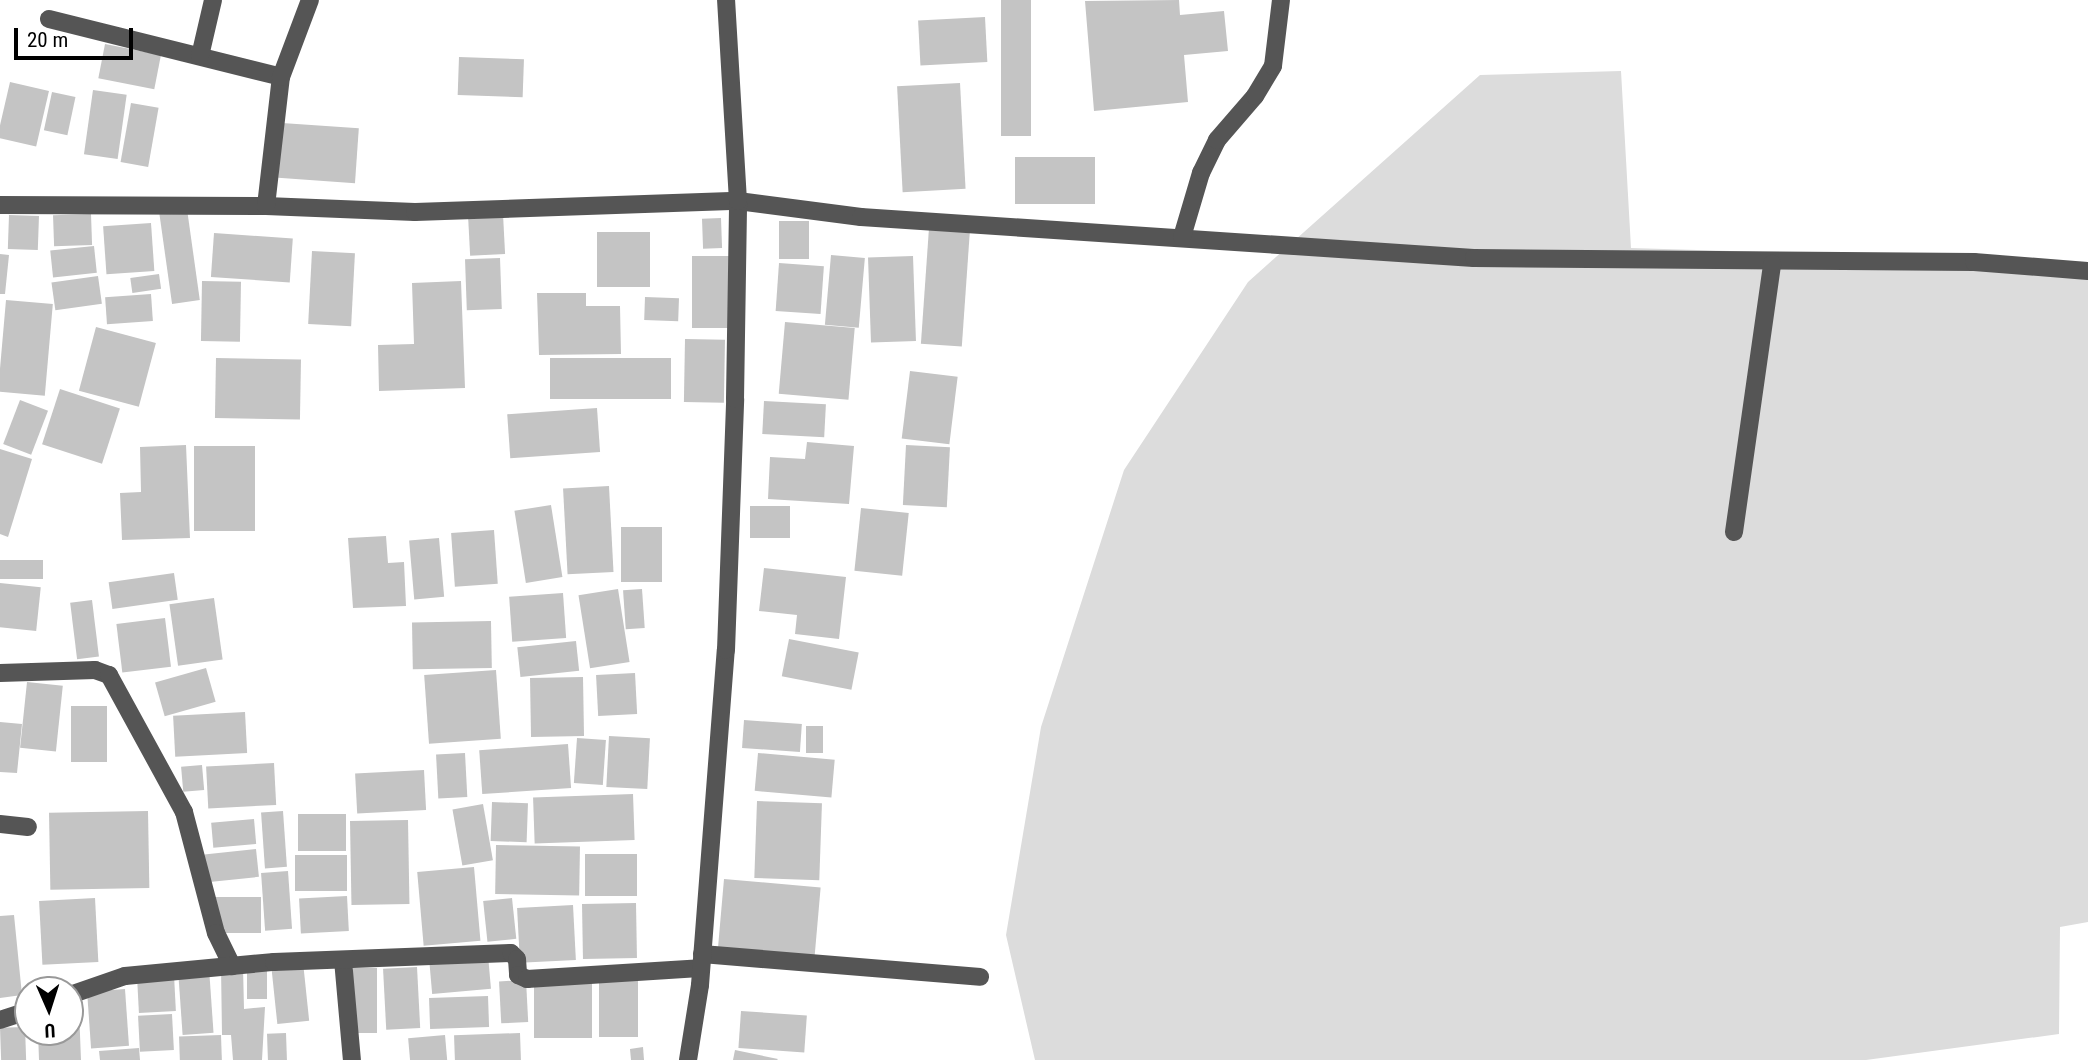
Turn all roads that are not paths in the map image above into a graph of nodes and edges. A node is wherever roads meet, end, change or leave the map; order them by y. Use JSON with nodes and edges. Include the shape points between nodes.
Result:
{"nodes":[{"id":1,"x":212,"y":0,"type":"edge"},
{"id":2,"x":310,"y":0,"type":"edge"},
{"id":3,"x":726,"y":0,"type":"edge"},
{"id":4,"x":1281,"y":0,"type":"edge"},
{"id":5,"x":49,"y":19,"type":"dead end"},
{"id":6,"x":200,"y":56,"type":"junction"},
{"id":7,"x":281,"y":77,"type":"junction"},
{"id":8,"x":738,"y":201,"type":"junction"},
{"id":9,"x":0,"y":205,"type":"edge"},
{"id":10,"x":266,"y":206,"type":"junction"},
{"id":11,"x":1182,"y":237,"type":"junction"},
{"id":12,"x":1772,"y":264,"type":"junction"},
{"id":13,"x":2088,"y":271,"type":"edge"},
{"id":14,"x":1734,"y":532,"type":"dead end"},
{"id":15,"x":0,"y":673,"type":"edge"},
{"id":16,"x":0,"y":824,"type":"edge"},
{"id":17,"x":28,"y":827,"type":"dead end"},
{"id":18,"x":343,"y":960,"type":"junction"},
{"id":19,"x":701,"y":961,"type":"junction"},
{"id":20,"x":232,"y":966,"type":"junction"},
{"id":21,"x":980,"y":976,"type":"dead end"},
{"id":22,"x":84,"y":990,"type":"edge"},
{"id":23,"x":352,"y":1060,"type":"edge"},
{"id":24,"x":688,"y":1060,"type":"edge"}],
"edges":[{"from":1,"to":6,"type":"street"},
{"from":2,"to":7,"type":"street"},
{"from":3,"to":8,"type":"street"},
{"from":4,"to":11,"type":"street","via":[[1273,66],[1217,140],[1200,173]]},
{"from":5,"to":6,"type":"street"},
{"from":6,"to":7,"type":"street"},
{"from":7,"to":10,"type":"street"},
{"from":8,"to":10,"type":"street","via":[[415,212]]},
{"from":8,"to":11,"type":"street","via":[[861,217]]},
{"from":8,"to":19,"type":"street","via":[[726,636]]},
{"from":9,"to":10,"type":"street"},
{"from":11,"to":12,"type":"street","via":[[1474,258]]},
{"from":12,"to":13,"type":"street","via":[[1974,262]]},
{"from":12,"to":14,"type":"street"},
{"from":15,"to":20,"type":"street","via":[[95,670],[109,676],[184,812],[216,933]]},
{"from":16,"to":17,"type":"street"},
{"from":18,"to":19,"type":"street","via":[[511,953],[517,959],[518,975],[527,979]]},
{"from":18,"to":20,"type":"street"},
{"from":18,"to":23,"type":"street"},
{"from":19,"to":21,"type":"street"},
{"from":19,"to":24,"type":"street"},
{"from":20,"to":22,"type":"street","via":[[125,976]]}]}
